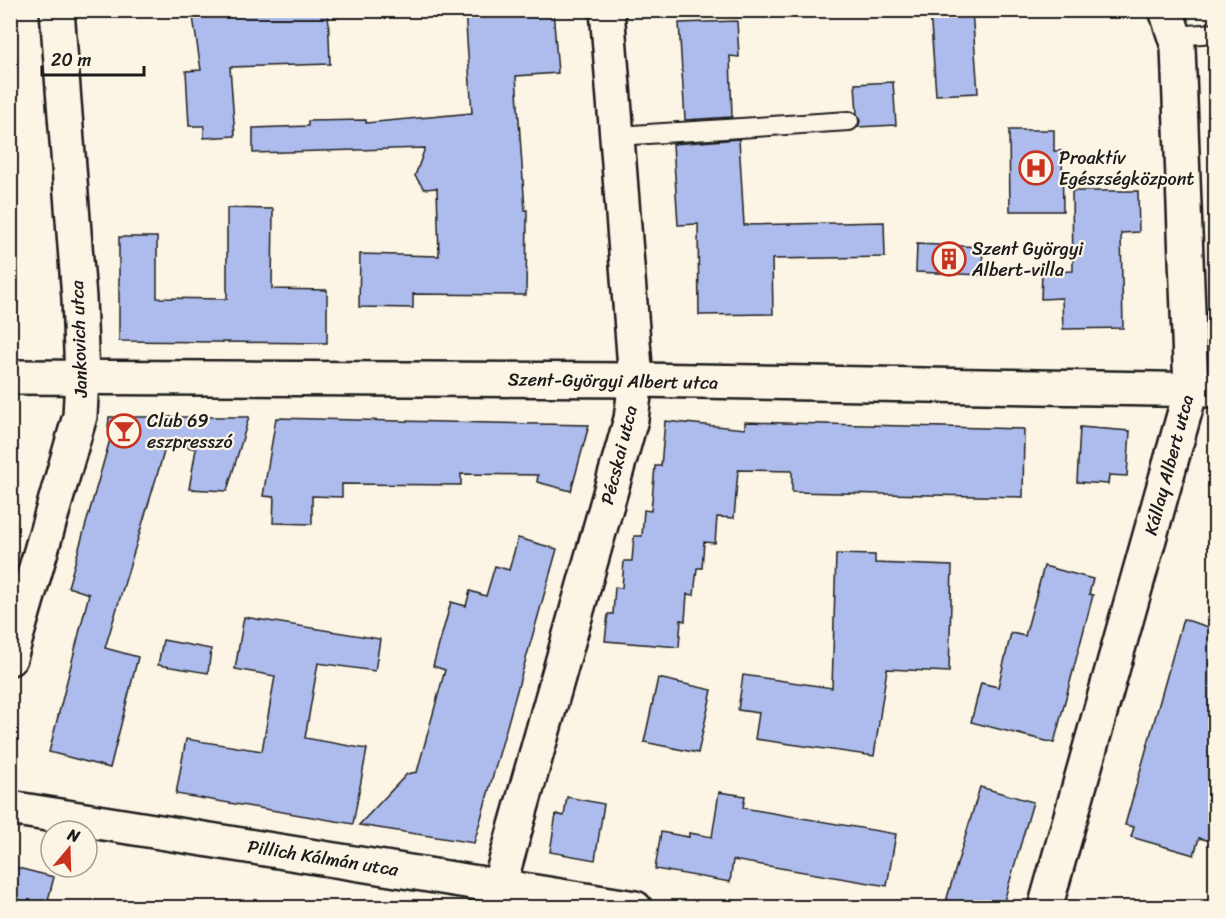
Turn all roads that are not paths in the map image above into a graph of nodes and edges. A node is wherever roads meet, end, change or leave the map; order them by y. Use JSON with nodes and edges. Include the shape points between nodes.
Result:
{"nodes":[{"id":1,"x":57,"y":10,"type":"edge"},
{"id":2,"x":607,"y":10,"type":"edge"},
{"id":3,"x":1170,"y":23,"type":"edge"},
{"id":4,"x":1215,"y":33,"type":"edge"},
{"id":5,"x":849,"y":121,"type":"dead end"},
{"id":6,"x":617,"y":136,"type":"junction"},
{"id":7,"x":10,"y":377,"type":"edge"},
{"id":8,"x":82,"y":378,"type":"junction"},
{"id":9,"x":636,"y":380,"type":"junction"},
{"id":10,"x":1203,"y":390,"type":"edge"},
{"id":11,"x":10,"y":658,"type":"edge"},
{"id":12,"x":10,"y":808,"type":"edge"},
{"id":13,"x":499,"y":886,"type":"junction"},
{"id":14,"x":635,"y":908,"type":"edge"},
{"id":15,"x":1045,"y":908,"type":"edge"}],
"edges":[{"from":1,"to":8,"type":"street","name":"Jankovich utca"},
{"from":2,"to":6,"type":"street","name":"Pécskai utca"},
{"from":3,"to":4,"type":"lane"},
{"from":3,"to":10,"type":"street","name":"Kállay Albert utca","via":[[1178,47]]},
{"from":5,"to":6,"type":"lane"},
{"from":6,"to":9,"type":"street","name":"Pécskai utca"},
{"from":7,"to":8,"type":"street","name":"Szent-Györgyi Albert utca"},
{"from":8,"to":9,"type":"street","name":"Szent-Györgyi Albert utca"},
{"from":8,"to":11,"type":"street","name":"Jankovich utca","via":[[80,416]]},
{"from":9,"to":10,"type":"street","name":"Szent-Györgyi Albert utca"},
{"from":9,"to":13,"type":"street","name":"Pécskai utca","via":[[631,419]]},
{"from":10,"to":15,"type":"street","name":"Kállay Albert utca"},
{"from":12,"to":13,"type":"street","name":"Pillich Kálmán utca"},
{"from":13,"to":14,"type":"street","name":"Pillich Kálmán utca"}]}
